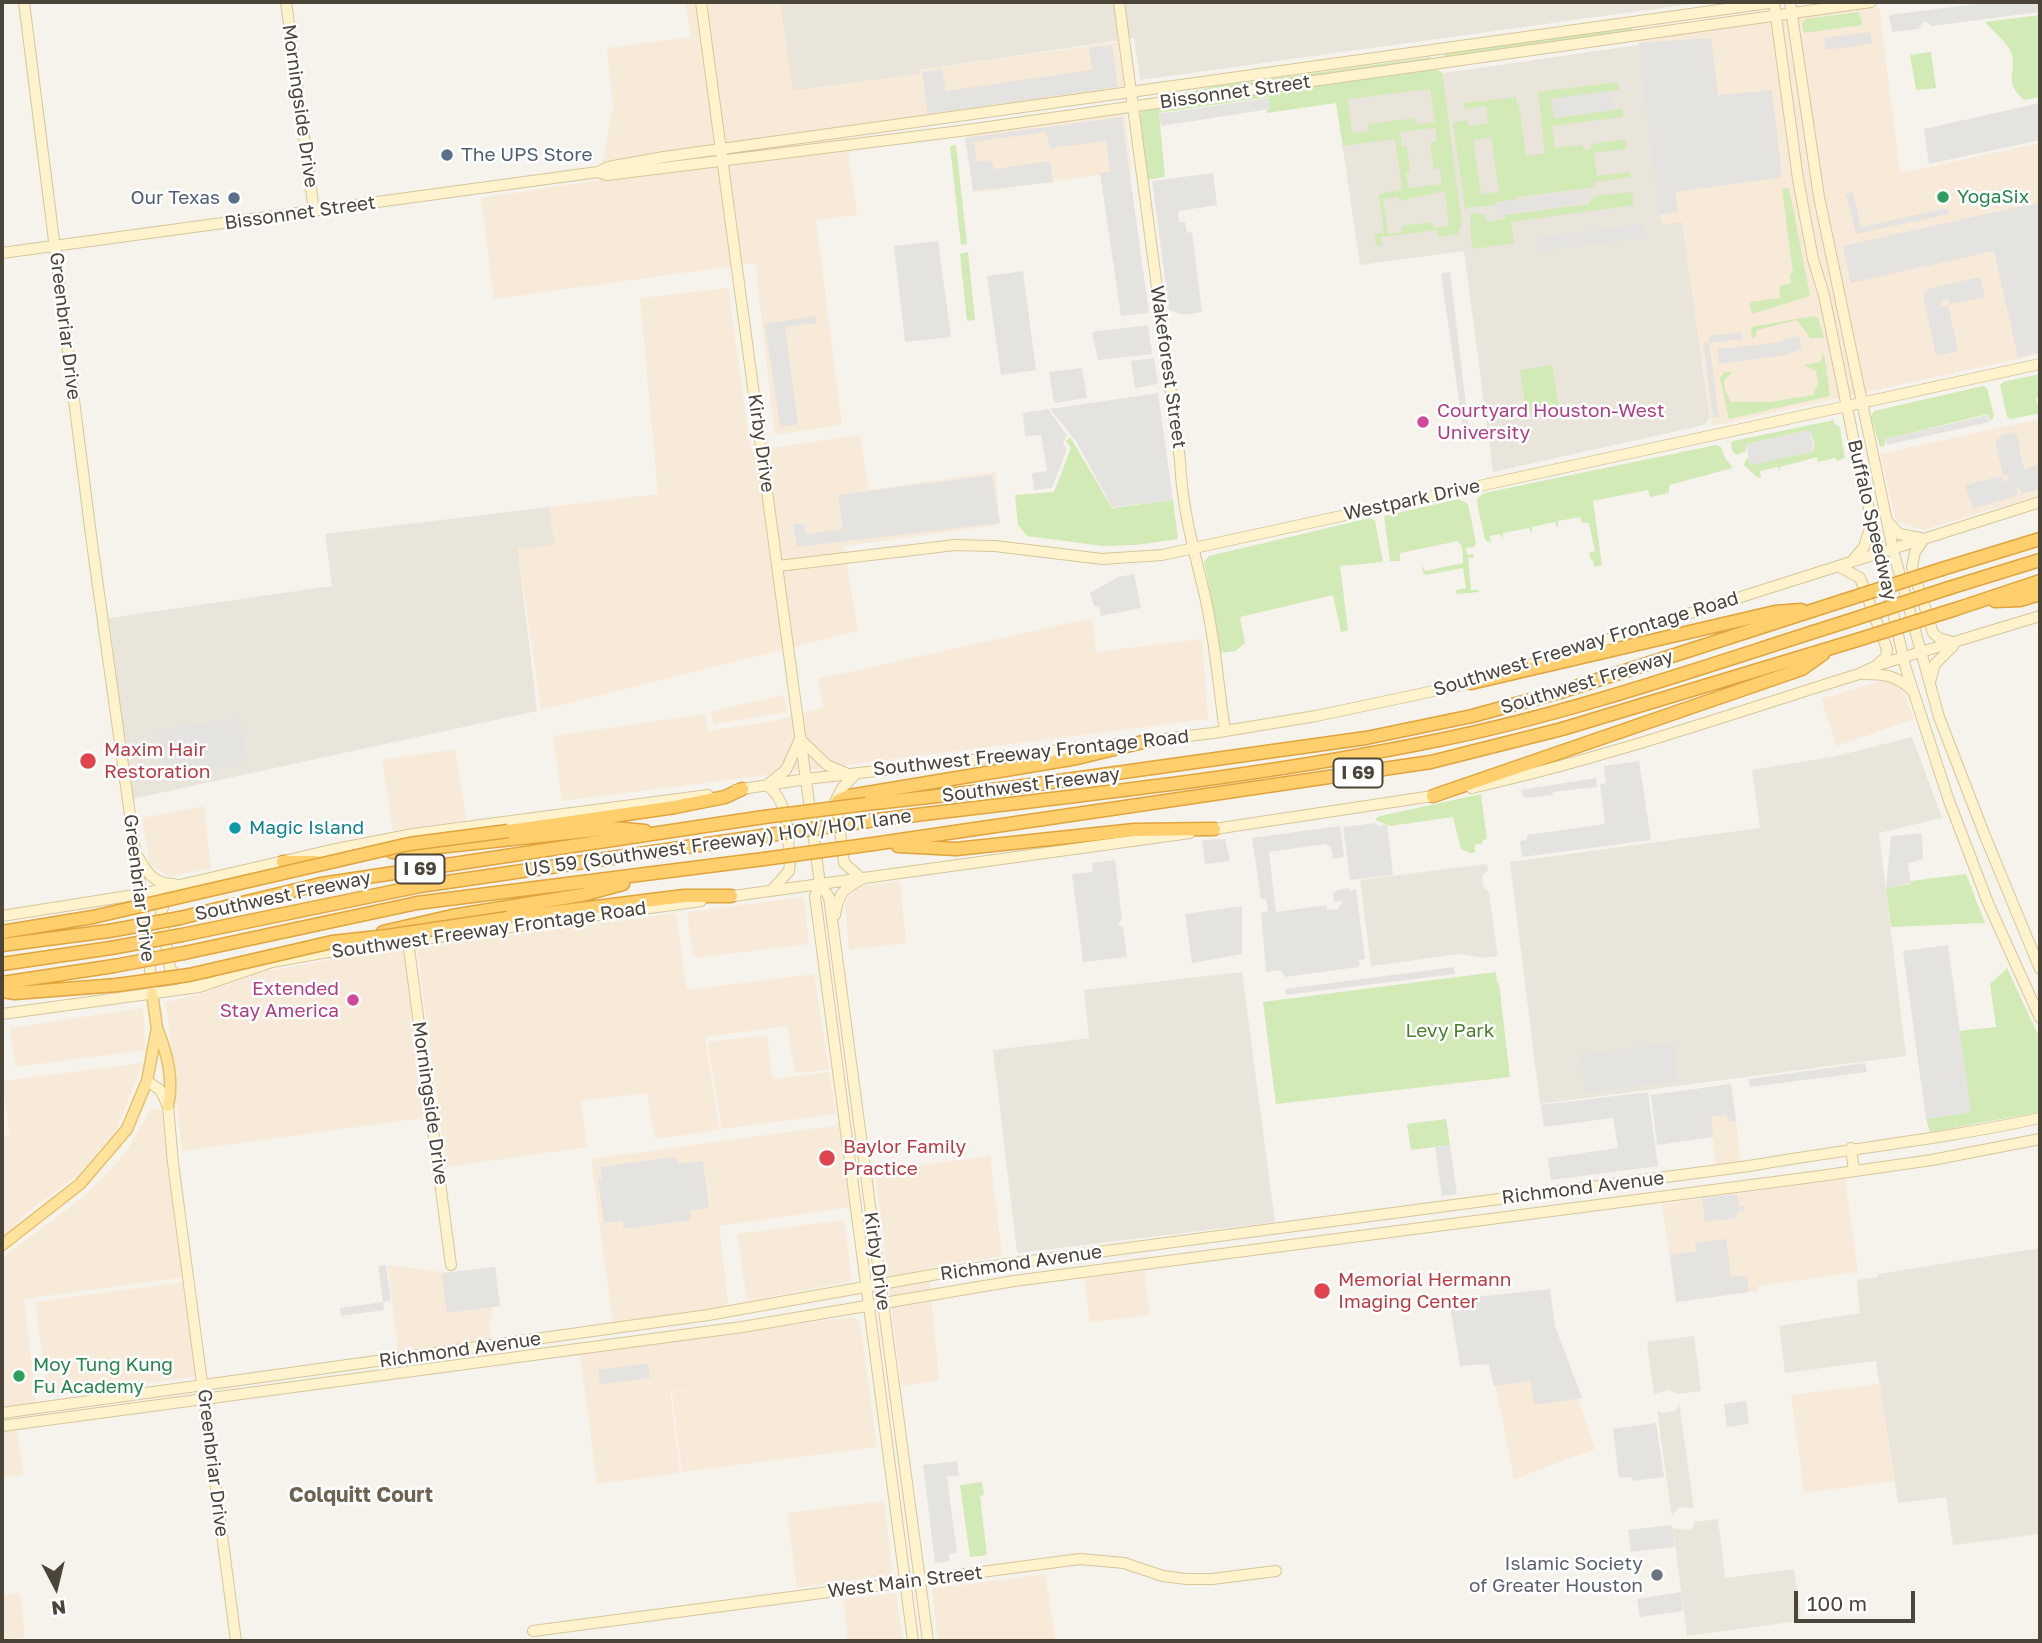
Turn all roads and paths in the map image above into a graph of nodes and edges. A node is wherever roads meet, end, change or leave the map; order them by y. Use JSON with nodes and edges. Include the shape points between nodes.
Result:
{"nodes":[{"id":1,"x":24,"y":2,"type":"edge"},
{"id":2,"x":286,"y":2,"type":"edge"},
{"id":3,"x":701,"y":2,"type":"edge"},
{"id":4,"x":1119,"y":2,"type":"edge"},
{"id":5,"x":1775,"y":2,"type":"edge"},
{"id":6,"x":1790,"y":2,"type":"edge"},
{"id":7,"x":1871,"y":2,"type":"edge"},
{"id":8,"x":1792,"y":13,"type":"junction"},
{"id":9,"x":1775,"y":15,"type":"junction"},
{"id":10,"x":1131,"y":92,"type":"junction"},
{"id":11,"x":1133,"y":107,"type":"junction"},
{"id":12,"x":850,"y":132,"type":"junction"},
{"id":13,"x":852,"y":145,"type":"junction"},
{"id":14,"x":722,"y":156,"type":"junction"},
{"id":15,"x":1815,"y":177,"type":"junction"},
{"id":16,"x":1798,"y":179,"type":"junction"},
{"id":17,"x":314,"y":211,"type":"junction"},
{"id":18,"x":55,"y":246,"type":"junction"},
{"id":19,"x":2,"y":253,"type":"edge"},
{"id":20,"x":1839,"y":291,"type":"junction"},
{"id":21,"x":1824,"y":295,"type":"junction"},
{"id":22,"x":2040,"y":364,"type":"edge"},
{"id":23,"x":1861,"y":402,"type":"junction"},
{"id":24,"x":1846,"y":405,"type":"junction"},
{"id":25,"x":2040,"y":502,"type":"edge"},
{"id":26,"x":1887,"y":520,"type":"junction"},
{"id":27,"x":1871,"y":521,"type":"junction"},
{"id":28,"x":2038,"y":538,"type":"edge"},
{"id":29,"x":1924,"y":539,"type":"junction"},
{"id":30,"x":1192,"y":549,"type":"junction"},
{"id":31,"x":1892,"y":550,"type":"junction"},
{"id":32,"x":1879,"y":554,"type":"junction"},
{"id":33,"x":2040,"y":560,"type":"edge"},
{"id":34,"x":1843,"y":565,"type":"junction"},
{"id":35,"x":778,"y":566,"type":"junction"},
{"id":36,"x":2040,"y":582,"type":"edge"},
{"id":37,"x":2040,"y":594,"type":"edge"},
{"id":38,"x":1980,"y":602,"type":"junction"},
{"id":39,"x":1819,"y":610,"type":"junction"},
{"id":40,"x":2040,"y":617,"type":"edge"},
{"id":41,"x":1956,"y":643,"type":"junction"},
{"id":42,"x":1832,"y":648,"type":"junction"},
{"id":43,"x":1920,"y":653,"type":"junction"},
{"id":44,"x":1903,"y":658,"type":"junction"},
{"id":45,"x":1878,"y":665,"type":"junction"},
{"id":46,"x":1859,"y":674,"type":"junction"},
{"id":47,"x":1471,"y":683,"type":"junction"},
{"id":48,"x":1930,"y":687,"type":"junction"},
{"id":49,"x":1913,"y":691,"type":"junction"},
{"id":50,"x":1225,"y":731,"type":"junction"},
{"id":51,"x":800,"y":738,"type":"junction"},
{"id":52,"x":1151,"y":740,"type":"junction"},
{"id":53,"x":853,"y":774,"type":"junction"},
{"id":54,"x":806,"y":779,"type":"junction"},
{"id":55,"x":767,"y":785,"type":"junction"},
{"id":56,"x":742,"y":789,"type":"junction"},
{"id":57,"x":1433,"y":796,"type":"junction"},
{"id":58,"x":865,"y":799,"type":"junction"},
{"id":59,"x":1214,"y":829,"type":"junction"},
{"id":60,"x":663,"y":833,"type":"junction"},
{"id":61,"x":873,"y":844,"type":"junction"},
{"id":62,"x":135,"y":851,"type":"junction"},
{"id":63,"x":283,"y":862,"type":"junction"},
{"id":64,"x":667,"y":872,"type":"junction"},
{"id":65,"x":862,"y":879,"type":"junction"},
{"id":66,"x":185,"y":884,"type":"junction"},
{"id":67,"x":820,"y":884,"type":"junction"},
{"id":68,"x":772,"y":890,"type":"junction"},
{"id":69,"x":141,"y":894,"type":"junction"},
{"id":70,"x":731,"y":896,"type":"junction"},
{"id":71,"x":2,"y":916,"type":"edge"},
{"id":72,"x":833,"y":928,"type":"junction"},
{"id":73,"x":2,"y":932,"type":"edge"},
{"id":74,"x":408,"y":941,"type":"junction"},
{"id":75,"x":2,"y":945,"type":"edge"},
{"id":76,"x":272,"y":962,"type":"junction"},
{"id":77,"x":2,"y":964,"type":"edge"},
{"id":78,"x":2040,"y":969,"type":"edge"},
{"id":79,"x":225,"y":979,"type":"junction"},
{"id":80,"x":2,"y":983,"type":"edge"},
{"id":81,"x":2,"y":991,"type":"edge"},
{"id":82,"x":152,"y":993,"type":"junction"},
{"id":83,"x":2,"y":1014,"type":"edge"},
{"id":84,"x":2040,"y":1018,"type":"edge"},
{"id":85,"x":157,"y":1028,"type":"junction"},
{"id":86,"x":147,"y":1081,"type":"junction"},
{"id":87,"x":168,"y":1106,"type":"junction"},
{"id":88,"x":2040,"y":1118,"type":"edge"},
{"id":89,"x":2040,"y":1139,"type":"edge"},
{"id":90,"x":1851,"y":1148,"type":"junction"},
{"id":91,"x":1854,"y":1171,"type":"junction"},
{"id":92,"x":1412,"y":1211,"type":"junction"},
{"id":93,"x":1414,"y":1230,"type":"junction"},
{"id":94,"x":2,"y":1245,"type":"edge"},
{"id":95,"x":1148,"y":1246,"type":"junction"},
{"id":96,"x":451,"y":1265,"type":"dead end"},
{"id":97,"x":1150,"y":1265,"type":"junction"},
{"id":98,"x":881,"y":1284,"type":"junction"},
{"id":99,"x":866,"y":1287,"type":"junction"},
{"id":100,"x":883,"y":1304,"type":"junction"},
{"id":101,"x":869,"y":1306,"type":"junction"},
{"id":102,"x":468,"y":1350,"type":"junction"},
{"id":103,"x":469,"y":1363,"type":"junction"},
{"id":104,"x":344,"y":1366,"type":"junction"},
{"id":105,"x":346,"y":1380,"type":"junction"},
{"id":106,"x":203,"y":1385,"type":"junction"},
{"id":107,"x":204,"y":1399,"type":"junction"},
{"id":108,"x":2,"y":1413,"type":"edge"},
{"id":109,"x":2,"y":1426,"type":"edge"},
{"id":110,"x":1276,"y":1571,"type":"dead end"},
{"id":111,"x":920,"y":1580,"type":"junction"},
{"id":112,"x":905,"y":1582,"type":"junction"},
{"id":113,"x":533,"y":1631,"type":"dead end"},
{"id":114,"x":236,"y":1641,"type":"edge"},
{"id":115,"x":913,"y":1641,"type":"edge"},
{"id":116,"x":928,"y":1641,"type":"edge"}],
"edges":[{"from":1,"to":18,"type":"main road","name":"Greenbriar Drive"},
{"from":2,"to":17,"type":"main road","name":"Morningside Drive"},
{"from":3,"to":14,"type":"main road","name":"Kirby Drive"},
{"from":4,"to":10,"type":"main road","name":"Wakeforest Street"},
{"from":5,"to":9,"type":"main road","name":"Buffalo Speedway"},
{"from":5,"to":10,"type":"main road","name":"Bissonnet Street"},
{"from":6,"to":8,"type":"main road","name":"Buffalo Speedway"},
{"from":7,"to":8,"type":"main road","name":"Bissonnet Street"},
{"from":8,"to":9,"type":"main road","name":"Bissonnet Street"},
{"from":8,"to":15,"type":"main road","name":"Buffalo Speedway"},
{"from":9,"to":11,"type":"main road","name":"Bissonnet Street"},
{"from":9,"to":16,"type":"main road","name":"Buffalo Speedway"},
{"from":10,"to":11,"type":"main road","name":"Wakeforest Street"},
{"from":10,"to":12,"type":"main road","name":"Bissonnet Street"},
{"from":11,"to":13,"type":"main road","name":"Bissonnet Street"},
{"from":11,"to":30,"type":"main road","name":"Wakeforest Street"},
{"from":12,"to":13,"type":"main road"},
{"from":12,"to":14,"type":"main road","name":"Bissonnet Street"},
{"from":13,"to":14,"type":"main road","name":"Bissonnet Street"},
{"from":14,"to":17,"type":"main road","name":"Bissonnet Street","via":[[608,167],[598,173]]},
{"from":14,"to":35,"type":"main road","name":"Kirby Drive"},
{"from":15,"to":16,"type":"main road"},
{"from":15,"to":20,"type":"main road","name":"Buffalo Speedway"},
{"from":16,"to":21,"type":"main road","name":"Buffalo Speedway"},
{"from":17,"to":18,"type":"main road","name":"Bissonnet Street"},
{"from":18,"to":19,"type":"main road","name":"Bissonnet Street"},
{"from":18,"to":62,"type":"main road","name":"Greenbriar Drive"},
{"from":20,"to":21,"type":"main road"},
{"from":20,"to":23,"type":"main road","name":"Buffalo Speedway"},
{"from":21,"to":24,"type":"main road","name":"Buffalo Speedway"},
{"from":22,"to":23,"type":"main road","name":"Westpark Drive"},
{"from":23,"to":24,"type":"main road","name":"Westpark Drive"},
{"from":23,"to":26,"type":"main road","name":"Buffalo Speedway"},
{"from":24,"to":27,"type":"main road","name":"Buffalo Speedway"},
{"from":24,"to":30,"type":"main road","name":"Westpark Drive"},
{"from":25,"to":29,"type":"main road","name":"Southwest Freeway Frontage Road"},
{"from":26,"to":29,"type":"main road","via":[[1899,534]]},
{"from":26,"to":31,"type":"main road","name":"Buffalo Speedway"},
{"from":27,"to":32,"type":"main road","name":"Buffalo Speedway"},
{"from":27,"to":34,"type":"main road","via":[[1864,547]]},
{"from":28,"to":39,"type":"highway","name":"Southwest Freeway","number":"I 69","bridge":true},
{"from":29,"to":31,"type":"main road","name":"Southwest Freeway Frontage Road"},
{"from":29,"to":41,"type":"main road","via":[[1912,567],[1933,633]]},
{"from":30,"to":35,"type":"main road","name":"Westpark Drive","via":[[1116,559],[955,545]]},
{"from":30,"to":50,"type":"main road","name":"Wakeforest Street","via":[[1205,594]]},
{"from":31,"to":32,"type":"main road","name":"Southwest Freeway Frontage Road"},
{"from":31,"to":43,"type":"main road","name":"Buffalo Speedway"},
{"from":32,"to":34,"type":"main road","name":"Southwest Freeway Frontage Road"},
{"from":32,"to":44,"type":"main road","name":"Buffalo Speedway"},
{"from":33,"to":77,"type":"highway","name":"US 59 (Southwest Freeway) HOV/HOT lane","bridge":true,"via":[[1583,703],[1441,740],[1287,767],[420,886],[182,935]]},
{"from":34,"to":45,"type":"main road","via":[[1860,578],[1887,649]]},
{"from":34,"to":47,"type":"main road","name":"Southwest Freeway Frontage Road"},
{"from":35,"to":51,"type":"main road","name":"Kirby Drive"},
{"from":36,"to":38,"type":"highway","name":"Southwest Freeway","number":"I 69"},
{"from":37,"to":38,"type":"highway"},
{"from":38,"to":42,"type":"highway","name":"Southwest Freeway","number":"I 69","bridge":true},
{"from":39,"to":47,"type":"highway","via":[[1775,612]]},
{"from":39,"to":58,"type":"highway","name":"Southwest Freeway","number":"I 69","via":[[1560,692],[1366,738],[1023,786]]},
{"from":40,"to":41,"type":"main road","name":"Southwest Freeway Frontage Road"},
{"from":41,"to":43,"type":"main road","name":"Southwest Freeway Frontage Road"},
{"from":41,"to":48,"type":"main road","via":[[1935,664]]},
{"from":42,"to":57,"type":"highway","via":[[1802,669]]},
{"from":42,"to":61,"type":"highway","name":"Southwest Freeway","number":"I 69","via":[[1563,729],[1431,762]]},
{"from":43,"to":44,"type":"main road","name":"Southwest Freeway Frontage Road"},
{"from":43,"to":48,"type":"main road","name":"Buffalo Speedway"},
{"from":44,"to":45,"type":"main road","name":"Southwest Freeway Frontage Road"},
{"from":44,"to":49,"type":"main road","name":"Buffalo Speedway"},
{"from":45,"to":46,"type":"main road","name":"Southwest Freeway Frontage Road"},
{"from":46,"to":49,"type":"main road","via":[[1886,674]]},
{"from":46,"to":57,"type":"main road","name":"Southwest Freeway Frontage Road","via":[[1566,765]]},
{"from":47,"to":50,"type":"main road","name":"Southwest Freeway Frontage Road"},
{"from":48,"to":78,"type":"main road","name":"Buffalo Speedway"},
{"from":49,"to":84,"type":"main road","name":"Buffalo Speedway","via":[[1988,903]]},
{"from":50,"to":52,"type":"main road","name":"Southwest Freeway Frontage Road"},
{"from":51,"to":53,"type":"main road","via":[[827,765]]},
{"from":51,"to":54,"type":"main road","name":"Kirby Drive"},
{"from":51,"to":55,"type":"main road","via":[[786,770]]},
{"from":52,"to":53,"type":"main road","name":"Southwest Freeway Frontage Road"},
{"from":52,"to":58,"type":"highway"},
{"from":53,"to":54,"type":"main road","name":"Southwest Freeway Frontage Road"},
{"from":53,"to":65,"type":"main road","via":[[836,800],[844,863]]},
{"from":54,"to":55,"type":"main road","name":"Southwest Freeway Frontage Road"},
{"from":54,"to":67,"type":"main road","name":"Kirby Drive"},
{"from":55,"to":56,"type":"main road","name":"Southwest Freeway Frontage Road"},
{"from":55,"to":68,"type":"main road","via":[[778,793],[783,805],[790,862],[789,871]]},
{"from":56,"to":63,"type":"main road","name":"Southwest Freeway Frontage Road","via":[[413,834]]},
{"from":56,"to":73,"type":"highway","bridge":true,"via":[[676,807],[409,844],[93,917]]},
{"from":57,"to":59,"type":"main road","name":"Southwest Freeway Frontage Road"},
{"from":58,"to":60,"type":"highway","name":"Southwest Freeway","number":"I 69","bridge":true,"via":[[822,810]]},
{"from":59,"to":61,"type":"highway","via":[[1134,830],[956,849]]},
{"from":59,"to":65,"type":"main road","name":"Southwest Freeway Frontage Road"},
{"from":60,"to":63,"type":"highway","via":[[613,828]]},
{"from":60,"to":75,"type":"highway","name":"Southwest Freeway","number":"I 69","bridge":true,"via":[[321,884],[180,918]]},
{"from":61,"to":64,"type":"highway","name":"Southwest Freeway","number":"I 69","bridge":true},
{"from":62,"to":66,"type":"main road","via":[[148,875],[157,881]]},
{"from":62,"to":69,"type":"main road","name":"Greenbriar Drive"},
{"from":63,"to":66,"type":"main road","name":"Southwest Freeway Frontage Road"},
{"from":64,"to":76,"type":"highway","via":[[582,895],[452,916],[328,944]]},
{"from":64,"to":80,"type":"highway","name":"Southwest Freeway","number":"I 69","bridge":true,"via":[[416,903],[249,941]]},
{"from":65,"to":67,"type":"main road","name":"Southwest Freeway Frontage Road"},
{"from":65,"to":72,"type":"main road","via":[[841,895]]},
{"from":66,"to":69,"type":"main road","name":"Southwest Freeway Frontage Road"},
{"from":66,"to":79,"type":"main road","via":[[168,896],[161,913],[170,969],[182,981]]},
{"from":67,"to":68,"type":"main road","name":"Southwest Freeway Frontage Road"},
{"from":67,"to":72,"type":"main road","name":"Kirby Drive","via":[[830,897]]},
{"from":67,"to":99,"type":"main road","name":"Kirby Drive","via":[[815,896]]},
{"from":68,"to":70,"type":"main road","name":"Southwest Freeway Frontage Road"},
{"from":69,"to":71,"type":"main road","name":"Southwest Freeway Frontage Road"},
{"from":69,"to":82,"type":"main road","name":"Greenbriar Drive"},
{"from":70,"to":74,"type":"main road","name":"Southwest Freeway Frontage Road"},
{"from":70,"to":81,"type":"highway","bridge":true,"via":[[684,896],[332,942],[189,975],[117,985]]},
{"from":72,"to":98,"type":"main road","name":"Kirby Drive"},
{"from":74,"to":76,"type":"main road","name":"Southwest Freeway Frontage Road"},
{"from":74,"to":96,"type":"main road","name":"Morningside Drive"},
{"from":76,"to":79,"type":"main road","name":"Southwest Freeway Frontage Road"},
{"from":79,"to":82,"type":"main road","name":"Southwest Freeway Frontage Road"},
{"from":82,"to":83,"type":"main road","name":"Southwest Freeway Frontage Road"},
{"from":82,"to":85,"type":"main road","name":"Greenbriar Drive"},
{"from":85,"to":86,"type":"main road","name":"Greenbriar Drive"},
{"from":85,"to":87,"type":"main road","via":[[166,1051],[171,1091]]},
{"from":86,"to":87,"type":"main road","via":[[160,1090]]},
{"from":86,"to":94,"type":"main road","name":"Greenbriar Drive","via":[[127,1129],[90,1173]]},
{"from":87,"to":106,"type":"main road","name":"Greenbriar Drive"},
{"from":88,"to":90,"type":"main road","name":"Richmond Avenue"},
{"from":89,"to":91,"type":"main road","name":"Richmond Avenue"},
{"from":90,"to":91,"type":"main road"},
{"from":90,"to":92,"type":"main road","name":"Richmond Avenue"},
{"from":91,"to":93,"type":"main road","name":"Richmond Avenue"},
{"from":92,"to":93,"type":"main road"},
{"from":92,"to":95,"type":"main road","name":"Richmond Avenue"},
{"from":93,"to":97,"type":"main road","name":"Richmond Avenue"},
{"from":95,"to":97,"type":"main road"},
{"from":95,"to":98,"type":"main road","name":"Richmond Avenue"},
{"from":97,"to":100,"type":"main road","name":"Richmond Avenue","via":[[1014,1281]]},
{"from":98,"to":99,"type":"main road","name":"Richmond Avenue"},
{"from":98,"to":100,"type":"main road","name":"Kirby Drive"},
{"from":99,"to":101,"type":"main road","name":"Kirby Drive"},
{"from":99,"to":102,"type":"main road","name":"Richmond Avenue"},
{"from":100,"to":101,"type":"main road","name":"Richmond Avenue"},
{"from":100,"to":111,"type":"main road","name":"Kirby Drive"},
{"from":101,"to":103,"type":"main road","name":"Richmond Avenue"},
{"from":101,"to":112,"type":"main road","name":"Kirby Drive"},
{"from":102,"to":103,"type":"main road"},
{"from":102,"to":104,"type":"main road","name":"Richmond Avenue"},
{"from":103,"to":105,"type":"main road","name":"Richmond Avenue"},
{"from":104,"to":105,"type":"main road"},
{"from":104,"to":106,"type":"main road","name":"Richmond Avenue"},
{"from":105,"to":107,"type":"main road","name":"Richmond Avenue"},
{"from":106,"to":107,"type":"main road","name":"Greenbriar Drive"},
{"from":106,"to":108,"type":"main road","name":"Richmond Avenue"},
{"from":107,"to":109,"type":"main road","name":"Richmond Avenue"},
{"from":107,"to":114,"type":"main road","name":"Greenbriar Drive"},
{"from":110,"to":111,"type":"main road","name":"West Main Street","via":[[1186,1579],[1124,1563],[1080,1559]]},
{"from":111,"to":112,"type":"main road","name":"West Main Street"},
{"from":111,"to":116,"type":"main road","name":"Kirby Drive"},
{"from":112,"to":113,"type":"main road","name":"West Main Street"},
{"from":112,"to":115,"type":"main road","name":"Kirby Drive"}]}
